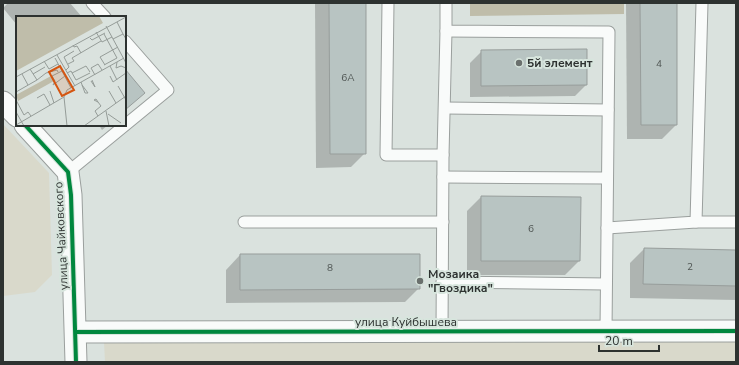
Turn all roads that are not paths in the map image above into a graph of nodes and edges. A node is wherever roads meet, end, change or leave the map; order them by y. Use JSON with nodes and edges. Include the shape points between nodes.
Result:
{"nodes":[{"id":1,"x":92,"y":3,"type":"edge"},
{"id":2,"x":388,"y":3,"type":"edge"},
{"id":3,"x":446,"y":3,"type":"edge"},
{"id":4,"x":702,"y":3,"type":"edge"},
{"id":5,"x":103,"y":16,"type":"edge"},
{"id":6,"x":446,"y":31,"type":"junction"},
{"id":7,"x":126,"y":42,"type":"edge"},
{"id":8,"x":3,"y":102,"type":"edge"},
{"id":9,"x":445,"y":108,"type":"junction"},
{"id":10,"x":608,"y":110,"type":"junction"},
{"id":11,"x":16,"y":115,"type":"edge"},
{"id":12,"x":126,"y":124,"type":"edge"},
{"id":13,"x":26,"y":126,"type":"edge"},
{"id":14,"x":124,"y":126,"type":"edge"},
{"id":15,"x":443,"y":155,"type":"junction"},
{"id":16,"x":68,"y":172,"type":"junction"},
{"id":17,"x":443,"y":177,"type":"junction"},
{"id":18,"x":607,"y":178,"type":"junction"},
{"id":19,"x":244,"y":222,"type":"dead end"},
{"id":20,"x":443,"y":222,"type":"junction"},
{"id":21,"x":696,"y":222,"type":"junction"},
{"id":22,"x":736,"y":222,"type":"edge"},
{"id":23,"x":606,"y":228,"type":"junction"},
{"id":24,"x":442,"y":282,"type":"junction"},
{"id":25,"x":606,"y":284,"type":"junction"},
{"id":26,"x":606,"y":331,"type":"junction"},
{"id":27,"x":736,"y":331,"type":"edge"},
{"id":28,"x":76,"y":332,"type":"junction"},
{"id":29,"x":442,"y":332,"type":"junction"},
{"id":30,"x":76,"y":362,"type":"edge"}],
"edges":[{"from":1,"to":5,"type":"lane"},
{"from":2,"to":15,"type":"lane","via":[[386,155]]},
{"from":3,"to":6,"type":"lane"},
{"from":4,"to":21,"type":"lane"},
{"from":6,"to":9,"type":"lane"},
{"from":6,"to":10,"type":"lane","via":[[608,32]]},
{"from":7,"to":12,"type":"lane","via":[[168,90]]},
{"from":8,"to":11,"type":"street"},
{"from":9,"to":10,"type":"lane"},
{"from":9,"to":15,"type":"lane"},
{"from":10,"to":18,"type":"lane"},
{"from":13,"to":16,"type":"street","name":"улица Чайковского"},
{"from":14,"to":16,"type":"lane"},
{"from":15,"to":17,"type":"lane"},
{"from":16,"to":28,"type":"street","name":"улица Чайковского"},
{"from":17,"to":18,"type":"lane"},
{"from":17,"to":20,"type":"lane"},
{"from":18,"to":23,"type":"lane"},
{"from":19,"to":20,"type":"lane"},
{"from":20,"to":24,"type":"lane"},
{"from":21,"to":22,"type":"lane"},
{"from":21,"to":23,"type":"lane"},
{"from":23,"to":25,"type":"lane"},
{"from":24,"to":25,"type":"lane"},
{"from":24,"to":29,"type":"lane"},
{"from":25,"to":26,"type":"lane"},
{"from":26,"to":27,"type":"street","name":"улица Куйбышева"},
{"from":26,"to":29,"type":"street","name":"улица Куйбышева"},
{"from":28,"to":29,"type":"street","name":"улица Куйбышева"},
{"from":28,"to":30,"type":"street","name":"улица Чайковского"}]}
